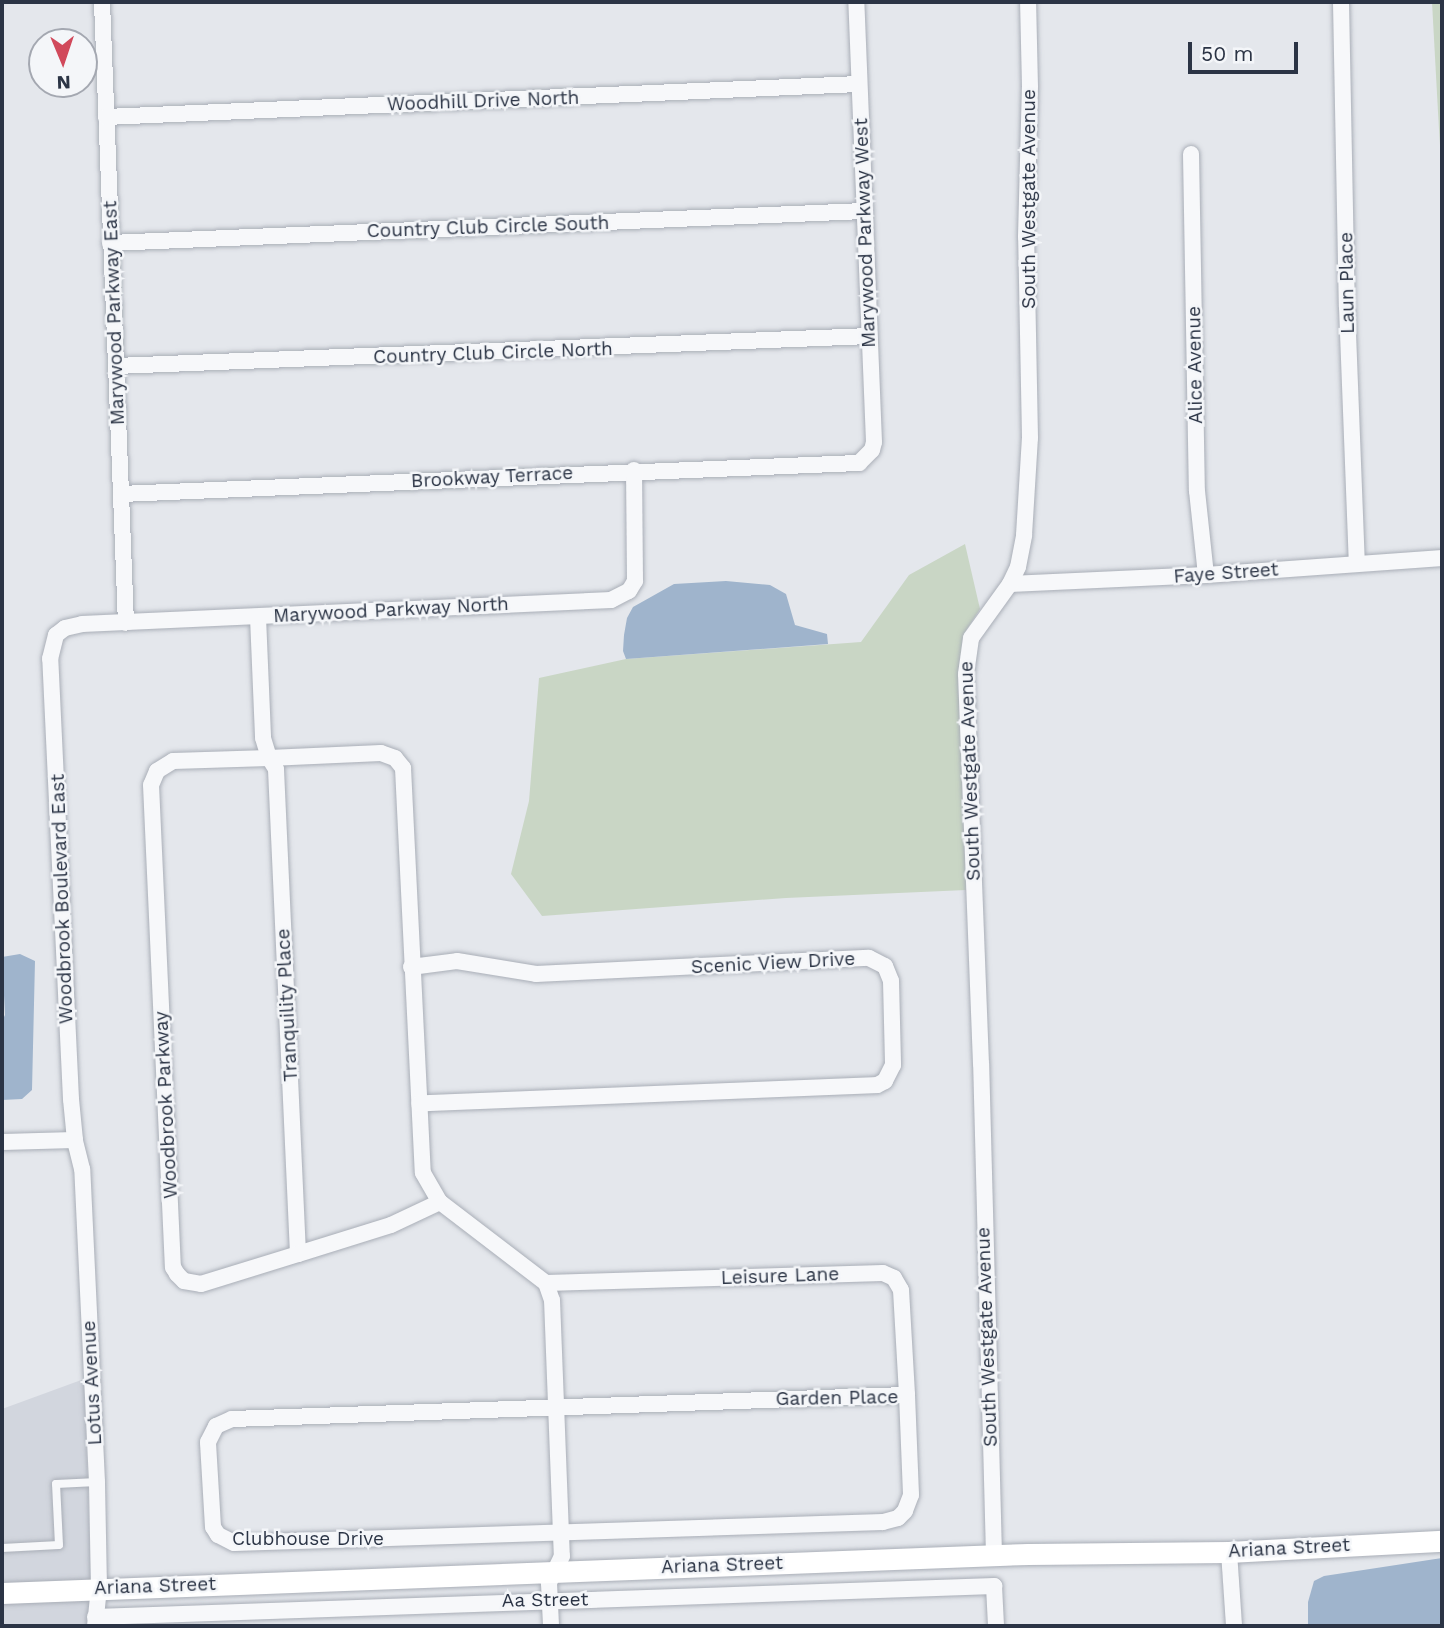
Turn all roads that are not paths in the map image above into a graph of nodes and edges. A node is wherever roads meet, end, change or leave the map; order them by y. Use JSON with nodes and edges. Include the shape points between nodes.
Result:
{"nodes":[{"id":1,"x":102,"y":2,"type":"edge"},
{"id":2,"x":856,"y":2,"type":"edge"},
{"id":3,"x":1028,"y":2,"type":"edge"},
{"id":4,"x":1341,"y":2,"type":"edge"},
{"id":5,"x":859,"y":83,"type":"junction"},
{"id":6,"x":106,"y":117,"type":"junction"},
{"id":7,"x":1191,"y":154,"type":"dead end"},
{"id":8,"x":865,"y":211,"type":"junction"},
{"id":9,"x":110,"y":243,"type":"junction"},
{"id":10,"x":869,"y":336,"type":"junction"},
{"id":11,"x":116,"y":366,"type":"junction"},
{"id":12,"x":863,"y":460,"type":"joint"},
{"id":13,"x":634,"y":470,"type":"junction"},
{"id":14,"x":121,"y":494,"type":"junction"},
{"id":15,"x":1442,"y":558,"type":"edge"},
{"id":16,"x":1357,"y":564,"type":"junction"},
{"id":17,"x":1206,"y":575,"type":"junction"},
{"id":18,"x":1010,"y":584,"type":"junction"},
{"id":19,"x":258,"y":617,"type":"junction"},
{"id":20,"x":126,"y":623,"type":"junction"},
{"id":21,"x":50,"y":658,"type":"joint"},
{"id":22,"x":269,"y":758,"type":"junction"},
{"id":23,"x":411,"y":967,"type":"junction"},
{"id":24,"x":419,"y":1103,"type":"junction"},
{"id":25,"x":75,"y":1140,"type":"junction"},
{"id":26,"x":2,"y":1142,"type":"edge"},
{"id":27,"x":439,"y":1202,"type":"junction"},
{"id":28,"x":298,"y":1254,"type":"junction"},
{"id":29,"x":546,"y":1283,"type":"junction"},
{"id":30,"x":907,"y":1395,"type":"junction"},
{"id":31,"x":558,"y":1408,"type":"junction"},
{"id":32,"x":97,"y":1482,"type":"junction"},
{"id":33,"x":562,"y":1531,"type":"junction"},
{"id":34,"x":1442,"y":1541,"type":"edge"},
{"id":35,"x":2,"y":1548,"type":"edge"},
{"id":36,"x":1229,"y":1552,"type":"junction"},
{"id":37,"x":994,"y":1555,"type":"junction"},
{"id":38,"x":556,"y":1571,"type":"junction"},
{"id":39,"x":99,"y":1588,"type":"junction"},
{"id":40,"x":2,"y":1593,"type":"edge"},
{"id":41,"x":550,"y":1601,"type":"junction"},
{"id":42,"x":95,"y":1621,"type":"edge"},
{"id":43,"x":551,"y":1626,"type":"edge"},
{"id":44,"x":996,"y":1626,"type":"edge"},
{"id":45,"x":1234,"y":1626,"type":"edge"}],
"edges":[{"from":1,"to":6,"type":"street","name":"Marywood Parkway East"},
{"from":2,"to":5,"type":"street","name":"Marywood Parkway West"},
{"from":3,"to":18,"type":"street","name":"South Westgate Avenue","via":[[1030,438],[1022,551]]},
{"from":4,"to":16,"type":"street","name":"Laun Place"},
{"from":5,"to":6,"type":"street","name":"Woodhill Drive North"},
{"from":5,"to":8,"type":"street","name":"Marywood Parkway West"},
{"from":6,"to":9,"type":"street","name":"Marywood Parkway East"},
{"from":7,"to":17,"type":"street","name":"Alice Avenue","via":[[1197,491]]},
{"from":8,"to":9,"type":"street","name":"Country Club Circle South"},
{"from":8,"to":10,"type":"street","name":"Marywood Parkway West"},
{"from":9,"to":11,"type":"street","name":"Marywood Parkway East"},
{"from":10,"to":11,"type":"street","name":"Country Club Circle North"},
{"from":10,"to":12,"type":"street","name":"Marywood Parkway West","via":[[874,442]]},
{"from":11,"to":14,"type":"street","name":"Marywood Parkway East"},
{"from":12,"to":13,"type":"street","name":"Brookway Terrace","via":[[849,466]]},
{"from":13,"to":14,"type":"street","name":"Brookway Terrace"},
{"from":13,"to":19,"type":"street","name":"Marywood Parkway North","via":[[635,581],[621,597]]},
{"from":14,"to":20,"type":"street","name":"Marywood Parkway East"},
{"from":15,"to":16,"type":"street","name":"Faye Street"},
{"from":16,"to":17,"type":"street","name":"Faye Street"},
{"from":17,"to":18,"type":"street","name":"Faye Street"},
{"from":18,"to":37,"type":"street","name":"South Westgate Avenue","via":[[971,638],[966,674]]},
{"from":19,"to":20,"type":"street","name":"Marywood Parkway North"},
{"from":19,"to":22,"type":"street","via":[[263,738]]},
{"from":20,"to":21,"type":"street","name":"Marywood Parkway North","via":[[65,628],[56,635]]},
{"from":21,"to":25,"type":"street","name":"Woodbrook Boulevard East"},
{"from":22,"to":23,"type":"street","name":"Woodbrook Parkway","via":[[381,753],[395,758],[403,768]]},
{"from":22,"to":28,"type":"street","name":"Tranquility Place","via":[[276,769]]},
{"from":22,"to":28,"type":"street","name":"Woodbrook Parkway","via":[[173,761],[158,771],[151,785],[173,1267],[184,1281],[201,1284]]},
{"from":23,"to":24,"type":"street","name":"Woodbrook Parkway"},
{"from":23,"to":24,"type":"street","name":"Scenic View Drive","via":[[457,961],[536,974],[869,958],[885,966],[891,981],[893,1065],[885,1081],[877,1085]]},
{"from":24,"to":27,"type":"street","name":"Woodbrook Parkway","via":[[420,1162]]},
{"from":25,"to":26,"type":"street"},
{"from":25,"to":32,"type":"street","name":"Lotus Avenue","via":[[82,1170]]},
{"from":27,"to":28,"type":"street","name":"Woodbrook Parkway","via":[[401,1221]]},
{"from":27,"to":29,"type":"street","name":"Woodbrook Parkway"},
{"from":29,"to":30,"type":"street","name":"Leisure Lane","via":[[883,1273],[894,1278],[901,1290]]},
{"from":29,"to":31,"type":"street","via":[[554,1327]]},
{"from":30,"to":31,"type":"street","name":"Garden Place"},
{"from":30,"to":33,"type":"street","name":"Garden Place","via":[[911,1495],[898,1518]]},
{"from":31,"to":33,"type":"street"},
{"from":31,"to":33,"type":"street","name":"Clubhouse Drive","via":[[232,1419],[216,1426],[208,1454],[213,1527],[225,1541],[234,1543]]},
{"from":32,"to":35,"type":"lane","via":[[56,1484],[59,1545]]},
{"from":32,"to":39,"type":"street","name":"Lotus Avenue"},
{"from":33,"to":38,"type":"street","via":[[562,1556]]},
{"from":34,"to":36,"type":"street","name":"Ariana Street"},
{"from":36,"to":37,"type":"street","name":"Ariana Street"},
{"from":36,"to":45,"type":"street"},
{"from":37,"to":38,"type":"street","name":"Ariana Street"},
{"from":38,"to":39,"type":"street","name":"Ariana Street"},
{"from":38,"to":41,"type":"street","via":[[549,1583]]},
{"from":39,"to":40,"type":"street","name":"Ariana Street"},
{"from":39,"to":42,"type":"street","name":"Lotus Avenue"},
{"from":41,"to":42,"type":"street","name":"Aa Street"},
{"from":41,"to":43,"type":"street"},
{"from":41,"to":44,"type":"street","name":"Aa Street","via":[[994,1586]]}]}
